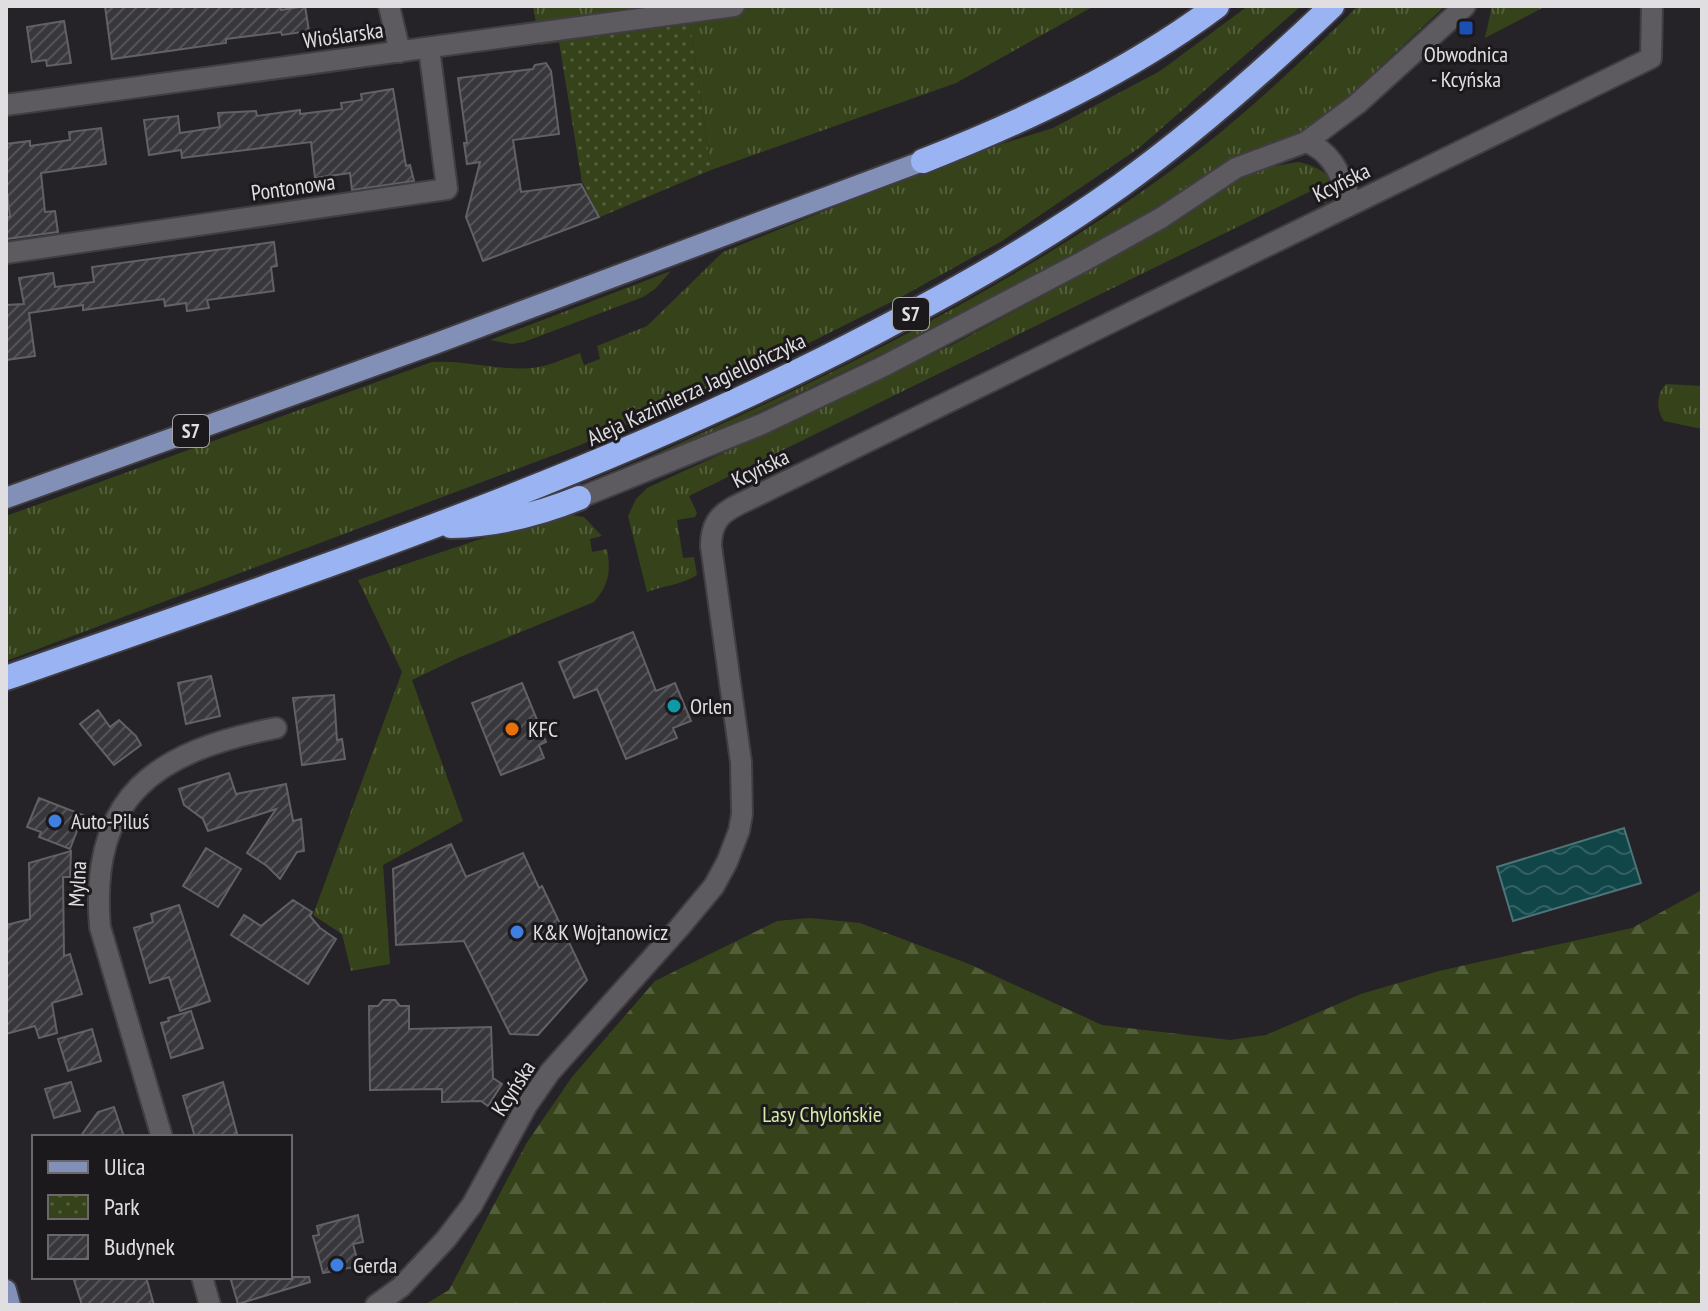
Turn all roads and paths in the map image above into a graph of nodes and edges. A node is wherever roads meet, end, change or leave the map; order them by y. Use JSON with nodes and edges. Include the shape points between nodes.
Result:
{"nodes":[{"id":1,"x":389,"y":6,"type":"edge"},
{"id":2,"x":734,"y":6,"type":"edge"},
{"id":3,"x":1217,"y":6,"type":"edge"},
{"id":4,"x":1332,"y":6,"type":"edge"},
{"id":5,"x":1465,"y":6,"type":"edge"},
{"id":6,"x":1652,"y":6,"type":"edge"},
{"id":7,"x":429,"y":48,"type":"junction"},
{"id":8,"x":400,"y":52,"type":"junction"},
{"id":9,"x":6,"y":105,"type":"edge"},
{"id":10,"x":1306,"y":142,"type":"junction"},
{"id":11,"x":923,"y":161,"type":"joint"},
{"id":12,"x":1352,"y":203,"type":"junction"},
{"id":13,"x":6,"y":253,"type":"edge"},
{"id":14,"x":6,"y":498,"type":"edge"},
{"id":15,"x":579,"y":498,"type":"joint"},
{"id":16,"x":433,"y":526,"type":"junction"},
{"id":17,"x":6,"y":678,"type":"edge"},
{"id":18,"x":276,"y":728,"type":"dead end"},
{"id":19,"x":161,"y":1135,"type":"edge"},
{"id":20,"x":203,"y":1279,"type":"edge"},
{"id":21,"x":6,"y":1290,"type":"edge"},
{"id":22,"x":10,"y":1305,"type":"edge"},
{"id":23,"x":210,"y":1305,"type":"edge"},
{"id":24,"x":376,"y":1305,"type":"edge"}],
"edges":[{"from":1,"to":8,"type":"street"},
{"from":2,"to":7,"type":"street","name":"Wioślarska"},
{"from":3,"to":11,"type":"highway","number":"S7","via":[[1085,90]]},
{"from":4,"to":16,"type":"highway","name":"Aleja Kazimierza Jagiellończyka","number":"S7","via":[[1162,155],[967,284],[685,425]]},
{"from":5,"to":10,"type":"street","via":[[1357,104]]},
{"from":6,"to":12,"type":"street","name":"Kcyńska","via":[[1651,58]]},
{"from":7,"to":8,"type":"street","name":"Wioślarska"},
{"from":7,"to":13,"type":"street","name":"Pontonowa","via":[[447,189]]},
{"from":8,"to":9,"type":"street","name":"Wioślarska"},
{"from":10,"to":12,"type":"street","via":[[1326,153]]},
{"from":10,"to":15,"type":"street","via":[[1236,168],[1108,248],[894,361],[762,424]]},
{"from":11,"to":14,"type":"main road","number":"S7"},
{"from":12,"to":24,"type":"street","name":"Kcyńska","via":[[715,520],[711,546],[741,762],[742,814],[727,862],[679,928],[550,1072],[472,1205],[446,1239],[401,1287]]},
{"from":15,"to":16,"type":"highway","via":[[486,525]]},
{"from":16,"to":17,"type":"highway","name":"Aleja Kazimierza Jagiellończyka","number":"S7"},
{"from":18,"to":19,"type":"street","name":"Mylna","via":[[236,735],[175,759],[126,801],[105,841],[97,892],[100,927]]},
{"from":20,"to":23,"type":"street"},
{"from":21,"to":22,"type":"main road"}]}
